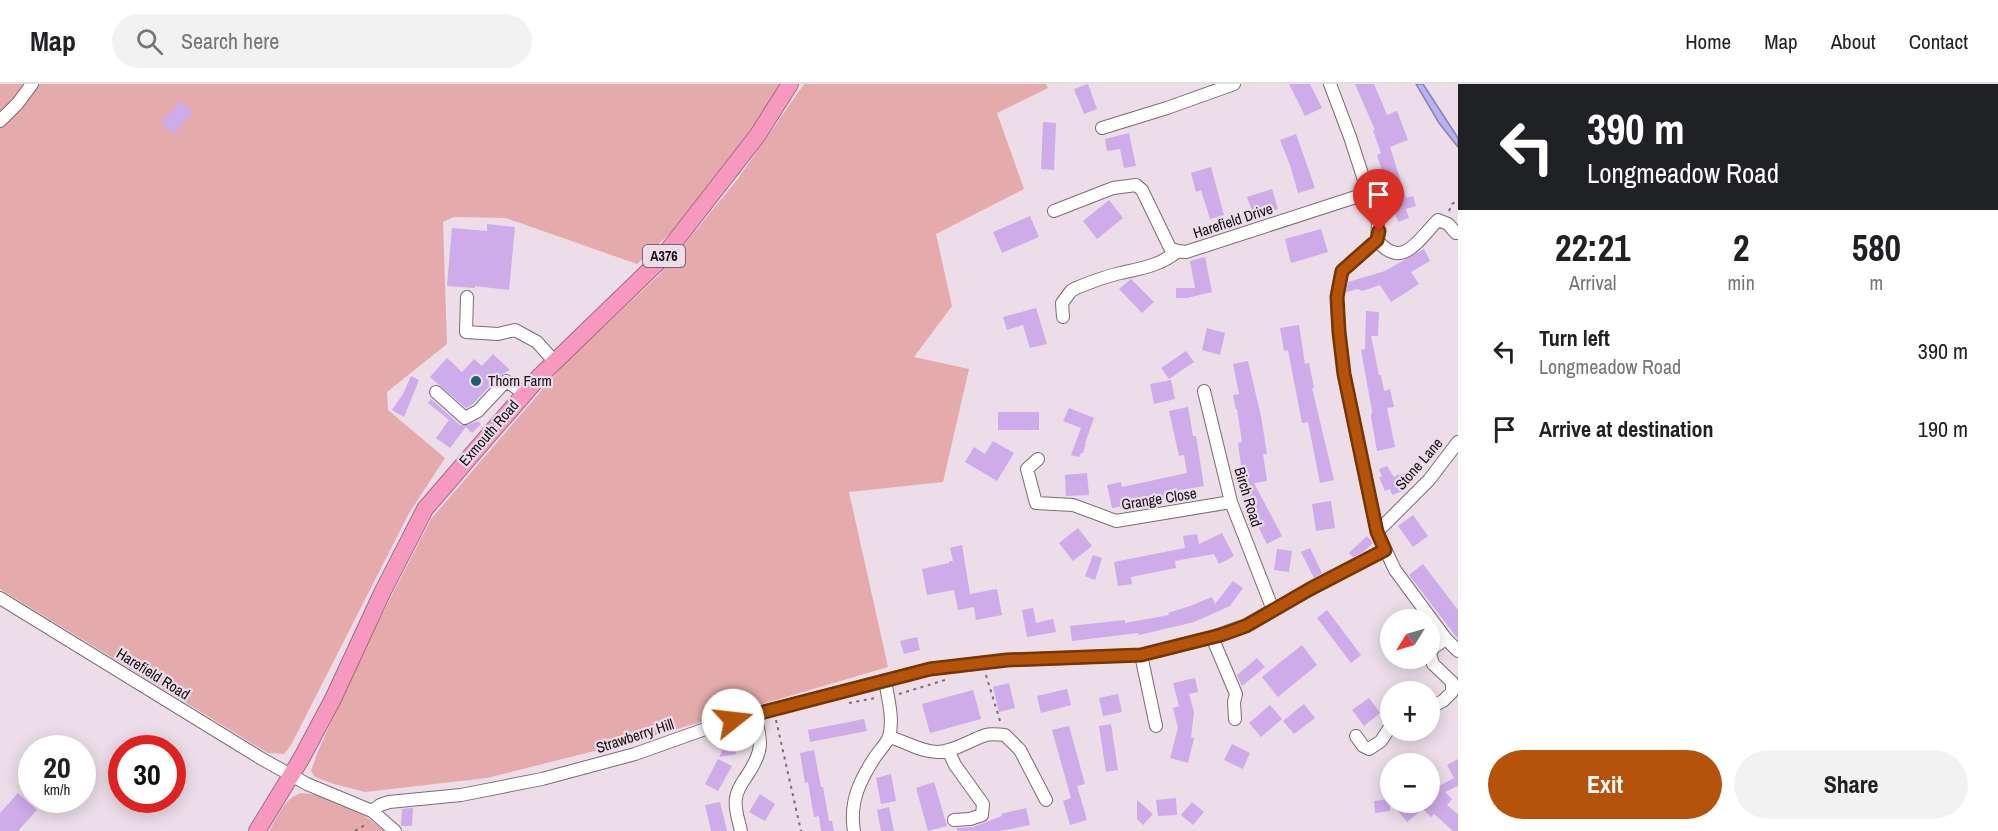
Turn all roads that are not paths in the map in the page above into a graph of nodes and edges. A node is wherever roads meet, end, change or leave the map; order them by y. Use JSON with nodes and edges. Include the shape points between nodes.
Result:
{"nodes":[{"id":1,"x":32,"y":84,"type":"edge"},
{"id":2,"x":790,"y":84,"type":"edge"},
{"id":3,"x":1234,"y":84,"type":"edge"},
{"id":4,"x":1330,"y":84,"type":"edge"},
{"id":5,"x":0,"y":121,"type":"edge"},
{"id":6,"x":1102,"y":128,"type":"dead end"},
{"id":7,"x":1368,"y":193,"type":"junction"},
{"id":8,"x":1054,"y":211,"type":"dead end"},
{"id":9,"x":1456,"y":233,"type":"dead end"},
{"id":10,"x":1377,"y":240,"type":"junction"},
{"id":11,"x":1178,"y":251,"type":"junction"},
{"id":12,"x":467,"y":297,"type":"dead end"},
{"id":13,"x":1063,"y":317,"type":"dead end"},
{"id":14,"x":554,"y":362,"type":"junction"},
{"id":15,"x":1204,"y":391,"type":"dead end"},
{"id":16,"x":436,"y":392,"type":"dead end"},
{"id":17,"x":524,"y":393,"type":"junction"},
{"id":18,"x":1458,"y":442,"type":"edge"},
{"id":19,"x":1038,"y":459,"type":"dead end"},
{"id":20,"x":1231,"y":502,"type":"junction"},
{"id":21,"x":1377,"y":532,"type":"junction"},
{"id":22,"x":1385,"y":550,"type":"junction"},
{"id":23,"x":0,"y":597,"type":"edge"},
{"id":24,"x":1273,"y":610,"type":"junction"},
{"id":25,"x":1212,"y":637,"type":"junction"},
{"id":26,"x":1446,"y":639,"type":"junction"},
{"id":27,"x":1458,"y":651,"type":"edge"},
{"id":28,"x":1141,"y":655,"type":"junction"},
{"id":29,"x":885,"y":681,"type":"junction"},
{"id":30,"x":1440,"y":702,"type":"edge"},
{"id":31,"x":754,"y":714,"type":"junction"},
{"id":32,"x":1235,"y":719,"type":"dead end"},
{"id":33,"x":1156,"y":726,"type":"dead end"},
{"id":34,"x":1356,"y":736,"type":"dead end"},
{"id":35,"x":889,"y":737,"type":"junction"},
{"id":36,"x":1381,"y":741,"type":"edge"},
{"id":37,"x":948,"y":750,"type":"junction"},
{"id":38,"x":290,"y":775,"type":"junction"},
{"id":39,"x":1046,"y":800,"type":"dead end"},
{"id":40,"x":375,"y":814,"type":"junction"},
{"id":41,"x":954,"y":820,"type":"dead end"},
{"id":42,"x":257,"y":831,"type":"edge"},
{"id":43,"x":395,"y":831,"type":"edge"},
{"id":44,"x":741,"y":831,"type":"edge"},
{"id":45,"x":854,"y":831,"type":"edge"}],
"edges":[{"from":1,"to":5,"type":"street"},
{"from":2,"to":14,"type":"highway","name":"Exmouth Road","number":"A376","via":[[757,136],[662,258]]},
{"from":3,"to":6,"type":"street"},
{"from":4,"to":7,"type":"street"},
{"from":7,"to":10,"type":"street","via":[[1378,223]]},
{"from":7,"to":11,"type":"street","name":"Harefield Drive","via":[[1186,252]]},
{"from":8,"to":11,"type":"street","name":"Harefield Drive","via":[[1113,188],[1136,185],[1170,248]]},
{"from":9,"to":10,"type":"street","via":[[1438,220],[1409,250],[1397,254],[1385,250]]},
{"from":10,"to":21,"type":"street","via":[[1342,271],[1337,297],[1344,374]]},
{"from":11,"to":13,"type":"street","via":[[1167,261],[1076,288],[1062,303]]},
{"from":12,"to":14,"type":"street","via":[[466,332],[498,334],[515,330],[537,342]]},
{"from":14,"to":17,"type":"highway","name":"Exmouth Road","number":"A376"},
{"from":15,"to":20,"type":"street","name":"Birch Road"},
{"from":16,"to":17,"type":"street","via":[[465,418],[478,411],[506,381]]},
{"from":17,"to":38,"type":"highway","name":"Exmouth Road","number":"A376","via":[[425,509],[333,699]]},
{"from":18,"to":21,"type":"street","name":"Stone Lane","via":[[1429,480]]},
{"from":19,"to":20,"type":"street","name":"Grange Close","via":[[1028,469],[1036,503],[1073,505],[1116,521]]},
{"from":20,"to":24,"type":"street","name":"Birch Road"},
{"from":21,"to":22,"type":"street"},
{"from":22,"to":24,"type":"street","name":"Strawberry Hill"},
{"from":22,"to":26,"type":"street","via":[[1395,570]]},
{"from":23,"to":38,"type":"street","name":"Harefield Road"},
{"from":24,"to":25,"type":"street","name":"Strawberry Hill","via":[[1246,626]]},
{"from":25,"to":28,"type":"street","name":"Strawberry Hill"},
{"from":25,"to":32,"type":"street","via":[[1236,694]]},
{"from":26,"to":27,"type":"street"},
{"from":26,"to":30,"type":"street","via":[[1430,653],[1433,664],[1452,682],[1452,692]]},
{"from":28,"to":29,"type":"street","name":"Strawberry Hill","via":[[982,662],[930,669]]},
{"from":28,"to":33,"type":"street"},
{"from":29,"to":31,"type":"street","name":"Strawberry Hill"},
{"from":29,"to":35,"type":"street"},
{"from":31,"to":40,"type":"street","name":"Strawberry Hill","via":[[635,754],[542,779],[461,795],[389,802],[380,805]]},
{"from":31,"to":44,"type":"street","via":[[761,749],[736,796]]},
{"from":34,"to":36,"type":"street","via":[[1369,749]]},
{"from":35,"to":37,"type":"street","via":[[919,749]]},
{"from":35,"to":45,"type":"street","via":[[860,781],[854,800]]},
{"from":37,"to":39,"type":"street","via":[[988,734],[1005,735],[1020,750]]},
{"from":37,"to":41,"type":"street","via":[[983,804],[982,815]]},
{"from":38,"to":40,"type":"street","name":"Harefield Road"},
{"from":38,"to":42,"type":"highway","name":"Exmouth Road","number":"A376"},
{"from":40,"to":43,"type":"street","name":"Harefield Road"}]}
